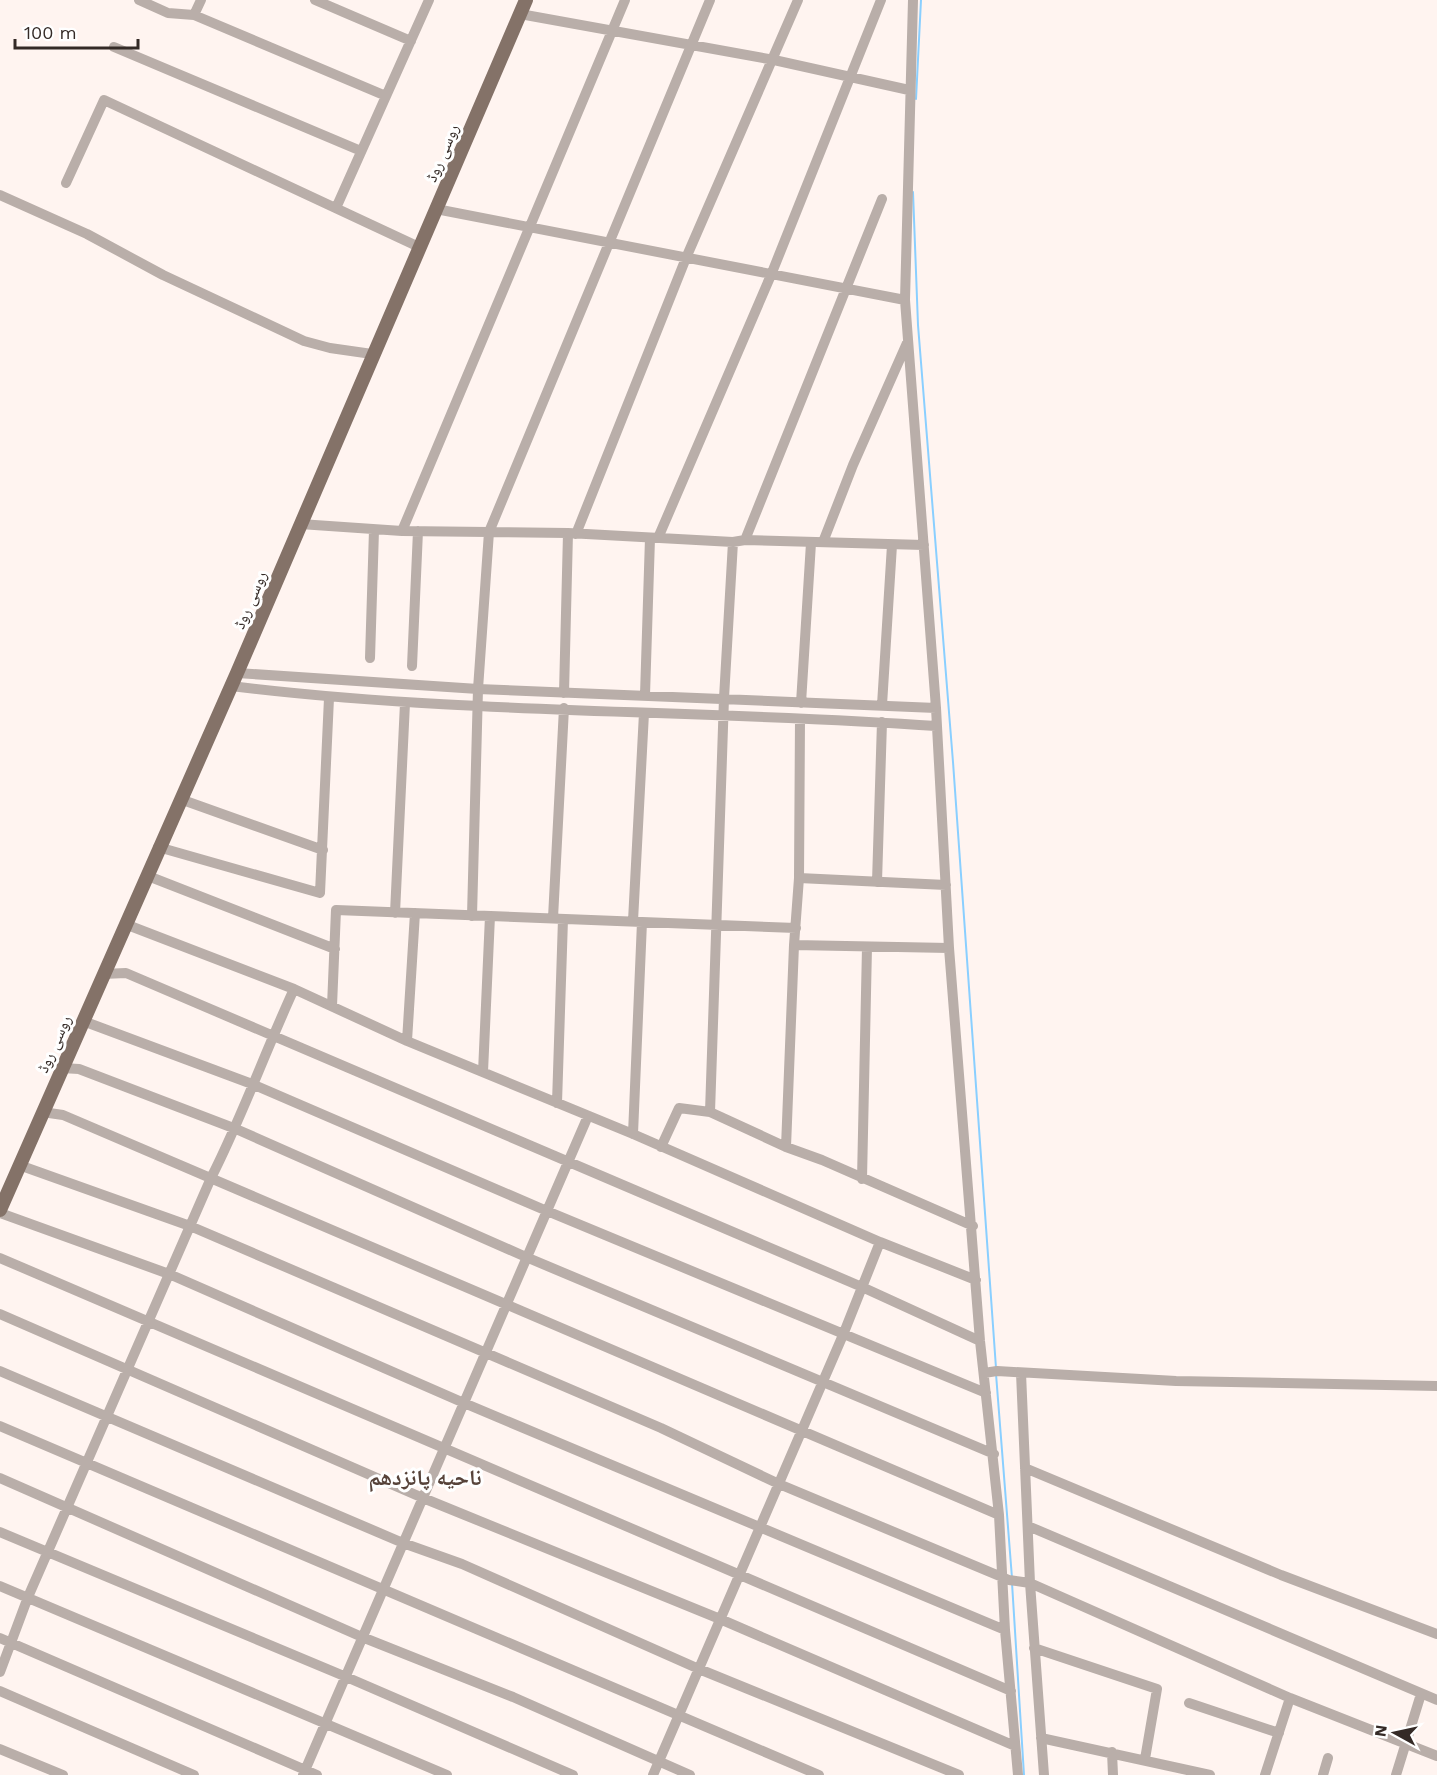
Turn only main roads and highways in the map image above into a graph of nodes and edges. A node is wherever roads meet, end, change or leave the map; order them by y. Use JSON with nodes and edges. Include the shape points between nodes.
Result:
{"nodes":[{"id":1,"x":526,"y":0,"type":"edge"},
{"id":2,"x":0,"y":1212,"type":"edge"}],
"edges":[{"from":1,"to":2,"type":"main road","name":"روسی روڈ"}]}
